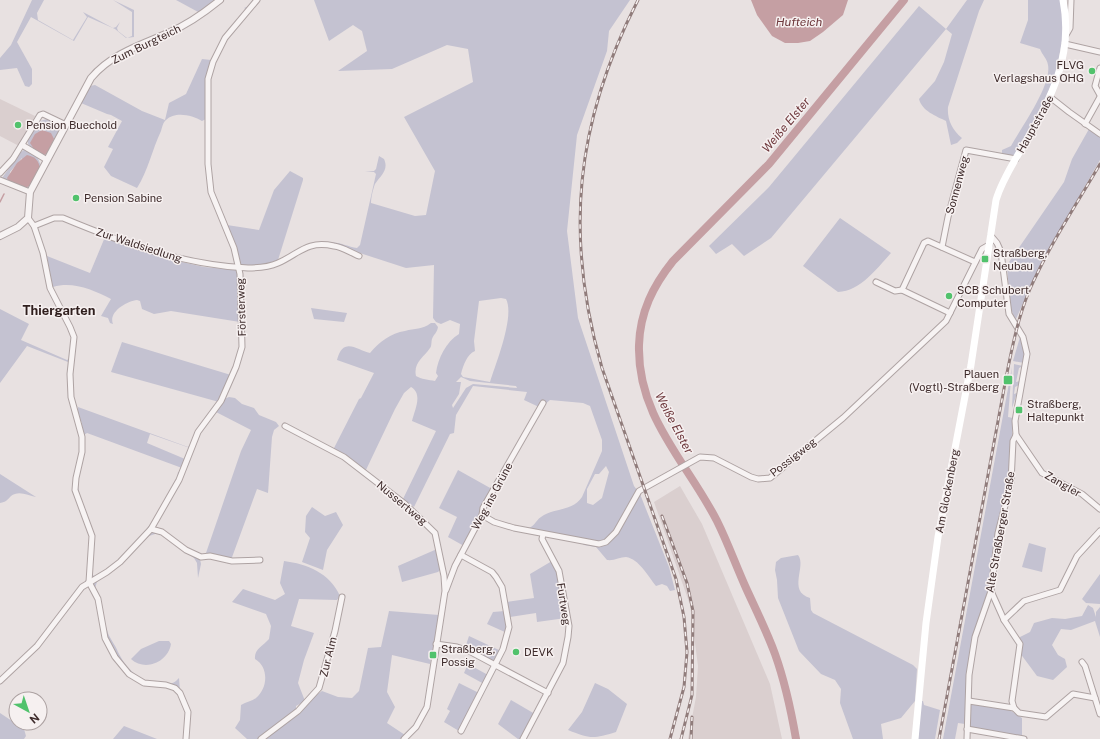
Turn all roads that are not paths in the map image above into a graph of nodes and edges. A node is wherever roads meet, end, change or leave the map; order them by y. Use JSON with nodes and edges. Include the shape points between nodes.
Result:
{"nodes":[{"id":1,"x":220,"y":0,"type":"edge"},
{"id":2,"x":257,"y":0,"type":"edge"},
{"id":3,"x":1063,"y":0,"type":"edge"},
{"id":4,"x":1071,"y":0,"type":"edge"},
{"id":5,"x":1066,"y":36,"type":"junction"},
{"id":6,"x":1065,"y":44,"type":"junction"},
{"id":7,"x":1100,"y":52,"type":"edge"},
{"id":8,"x":1100,"y":68,"type":"edge"},
{"id":9,"x":1100,"y":96,"type":"edge"},
{"id":10,"x":1050,"y":97,"type":"junction"},
{"id":11,"x":1085,"y":124,"type":"junction"},
{"id":12,"x":66,"y":125,"type":"junction"},
{"id":13,"x":1100,"y":134,"type":"edge"},
{"id":14,"x":22,"y":145,"type":"junction"},
{"id":15,"x":1016,"y":159,"type":"junction"},
{"id":16,"x":47,"y":160,"type":"junction"},
{"id":17,"x":0,"y":173,"type":"edge"},
{"id":18,"x":0,"y":180,"type":"edge"},
{"id":19,"x":30,"y":192,"type":"junction"},
{"id":20,"x":28,"y":218,"type":"junction"},
{"id":21,"x":34,"y":226,"type":"junction"},
{"id":22,"x":0,"y":236,"type":"edge"},
{"id":23,"x":991,"y":236,"type":"junction"},
{"id":24,"x":990,"y":245,"type":"junction"},
{"id":25,"x":942,"y":246,"type":"junction"},
{"id":26,"x":360,"y":256,"type":"dead end"},
{"id":27,"x":976,"y":262,"type":"junction"},
{"id":28,"x":239,"y":267,"type":"junction"},
{"id":29,"x":876,"y":282,"type":"dead end"},
{"id":30,"x":902,"y":290,"type":"junction"},
{"id":31,"x":950,"y":313,"type":"junction"},
{"id":32,"x":543,"y":403,"type":"dead end"},
{"id":33,"x":285,"y":426,"type":"dead end"},
{"id":34,"x":1016,"y":434,"type":"junction"},
{"id":35,"x":1100,"y":509,"type":"edge"},
{"id":36,"x":482,"y":514,"type":"junction"},
{"id":37,"x":151,"y":529,"type":"junction"},
{"id":38,"x":1100,"y":531,"type":"edge"},
{"id":39,"x":543,"y":534,"type":"junction"},
{"id":40,"x":461,"y":555,"type":"junction"},
{"id":41,"x":260,"y":560,"type":"dead end"},
{"id":42,"x":89,"y":582,"type":"junction"},
{"id":43,"x":445,"y":591,"type":"junction"},
{"id":44,"x":991,"y":591,"type":"junction"},
{"id":45,"x":342,"y":596,"type":"dead end"},
{"id":46,"x":1004,"y":620,"type":"junction"},
{"id":47,"x":436,"y":644,"type":"junction"},
{"id":48,"x":1082,"y":662,"type":"dead end"},
{"id":49,"x":495,"y":665,"type":"junction"},
{"id":50,"x":0,"y":681,"type":"edge"},
{"id":51,"x":548,"y":692,"type":"junction"},
{"id":52,"x":1095,"y":698,"type":"junction"},
{"id":53,"x":969,"y":700,"type":"junction"},
{"id":54,"x":1014,"y":708,"type":"junction"},
{"id":55,"x":1100,"y":714,"type":"edge"},
{"id":56,"x":967,"y":729,"type":"junction"},
{"id":57,"x":461,"y":731,"type":"dead end"},
{"id":58,"x":186,"y":739,"type":"edge"},
{"id":59,"x":261,"y":739,"type":"edge"},
{"id":60,"x":404,"y":739,"type":"edge"},
{"id":61,"x":523,"y":739,"type":"edge"},
{"id":62,"x":915,"y":739,"type":"edge"},
{"id":63,"x":967,"y":739,"type":"edge"},
{"id":64,"x":1024,"y":739,"type":"edge"}],
"edges":[{"from":1,"to":12,"type":"street","name":"Zum Burgteich","via":[[200,17],[169,33],[137,45],[102,66],[91,78]]},
{"from":2,"to":28,"type":"street","name":"Försterweg","via":[[226,38],[213,62],[208,79],[208,164],[211,192]]},
{"from":3,"to":5,"type":"main road","name":"Hauptstraße"},
{"from":4,"to":5,"type":"street","via":[[1070,28]]},
{"from":5,"to":6,"type":"main road","name":"Hauptstraße"},
{"from":6,"to":7,"type":"street"},
{"from":6,"to":10,"type":"main road","name":"Hauptstraße","via":[[1057,83]]},
{"from":8,"to":9,"type":"street","via":[[1095,86]]},
{"from":9,"to":11,"type":"street"},
{"from":10,"to":11,"type":"street"},
{"from":10,"to":15,"type":"main road","name":"Hauptstraße"},
{"from":11,"to":13,"type":"street"},
{"from":12,"to":14,"type":"street","via":[[43,114],[40,115]]},
{"from":12,"to":16,"type":"street","name":"Zum Burgteich"},
{"from":14,"to":16,"type":"street"},
{"from":14,"to":17,"type":"street"},
{"from":15,"to":23,"type":"main road","name":"Hauptstraße","via":[[1000,186]]},
{"from":15,"to":25,"type":"street","name":"Sonnenweg","via":[[966,150]]},
{"from":16,"to":19,"type":"street","name":"Zum Burgteich"},
{"from":18,"to":19,"type":"street"},
{"from":19,"to":20,"type":"street","name":"Zum Burgteich"},
{"from":20,"to":21,"type":"street"},
{"from":20,"to":22,"type":"street","via":[[18,227]]},
{"from":21,"to":28,"type":"street","name":"Zur Waldsiedlung","via":[[54,218],[63,218],[157,254],[205,264]]},
{"from":21,"to":42,"type":"street","via":[[50,288],[74,337],[70,374],[71,397],[82,437],[75,490],[92,536]]},
{"from":23,"to":24,"type":"main road","name":"Hauptstraße"},
{"from":23,"to":34,"type":"street","name":"Alte Straßberger Straße","via":[[1001,252],[1008,314],[1023,337],[1027,354],[1015,421]]},
{"from":24,"to":27,"type":"street","name":"Possigweg","via":[[982,248]]},
{"from":24,"to":62,"type":"main road","name":"Am Glockenberg","via":[[971,365],[938,536],[926,623]]},
{"from":25,"to":27,"type":"street"},
{"from":25,"to":30,"type":"street","via":[[928,241],[924,243]]},
{"from":26,"to":28,"type":"street","name":"Zur Waldsiedlung","via":[[334,246],[308,246],[275,264],[258,268]]},
{"from":27,"to":31,"type":"street","name":"Possigweg"},
{"from":28,"to":37,"type":"street","name":"Försterweg","via":[[242,346],[236,367],[221,401],[198,432],[179,480]]},
{"from":29,"to":30,"type":"street","via":[[895,291]]},
{"from":30,"to":31,"type":"street"},
{"from":31,"to":39,"type":"street","name":"Possigweg","via":[[934,333],[843,418],[770,478],[751,477],[714,458],[700,457],[639,491],[616,532],[606,542],[591,544]]},
{"from":32,"to":36,"type":"street","name":"Weg ins Grüne","via":[[495,486]]},
{"from":33,"to":43,"type":"street","name":"Nussertweg","via":[[344,457],[430,526],[438,543]]},
{"from":34,"to":35,"type":"street","name":"Zangler","via":[[1042,472],[1082,494]]},
{"from":34,"to":44,"type":"street","name":"Alte Straßberger Straße","via":[[1013,440],[1011,482],[998,533]]},
{"from":36,"to":39,"type":"street","name":"Possigweg","via":[[494,522]]},
{"from":36,"to":40,"type":"street","name":"Weg ins Grüne"},
{"from":37,"to":41,"type":"street","via":[[162,532],[186,550],[201,557],[210,556],[232,561]]},
{"from":37,"to":42,"type":"street","name":"Försterweg","via":[[120,562]]},
{"from":38,"to":46,"type":"street","via":[[1077,556],[1060,590],[1024,601]]},
{"from":39,"to":51,"type":"street","name":"Furtweg","via":[[542,539],[559,571],[569,626],[563,663]]},
{"from":40,"to":43,"type":"street","name":"Weg ins Grüne"},
{"from":40,"to":49,"type":"street","via":[[494,574],[502,587],[508,634]]},
{"from":42,"to":50,"type":"street","name":"Försterweg","via":[[71,600],[37,646]]},
{"from":42,"to":58,"type":"street","via":[[98,599],[105,638],[115,657],[129,674],[144,683],[166,685],[180,693],[188,712]]},
{"from":43,"to":47,"type":"street","name":"Nussertweg"},
{"from":44,"to":46,"type":"street"},
{"from":44,"to":53,"type":"street","name":"Alte Straßberger Straße","via":[[975,637],[969,675]]},
{"from":45,"to":59,"type":"street","name":"Zur Alm","via":[[319,688],[298,711]]},
{"from":46,"to":54,"type":"street","via":[[1020,647],[1012,701]]},
{"from":47,"to":49,"type":"street","via":[[458,647]]},
{"from":47,"to":60,"type":"street","name":"Nussertweg","via":[[426,707],[416,726]]},
{"from":48,"to":52,"type":"street"},
{"from":49,"to":51,"type":"street"},
{"from":49,"to":57,"type":"street"},
{"from":51,"to":61,"type":"street","name":"Furtweg"},
{"from":52,"to":54,"type":"street","via":[[1073,694],[1046,716],[1019,713]]},
{"from":52,"to":55,"type":"street"},
{"from":53,"to":54,"type":"street"},
{"from":53,"to":56,"type":"street","name":"Alte Straßberger Straße"},
{"from":56,"to":63,"type":"street","name":"Alte Straßberger Straße"},
{"from":56,"to":64,"type":"street"}]}
